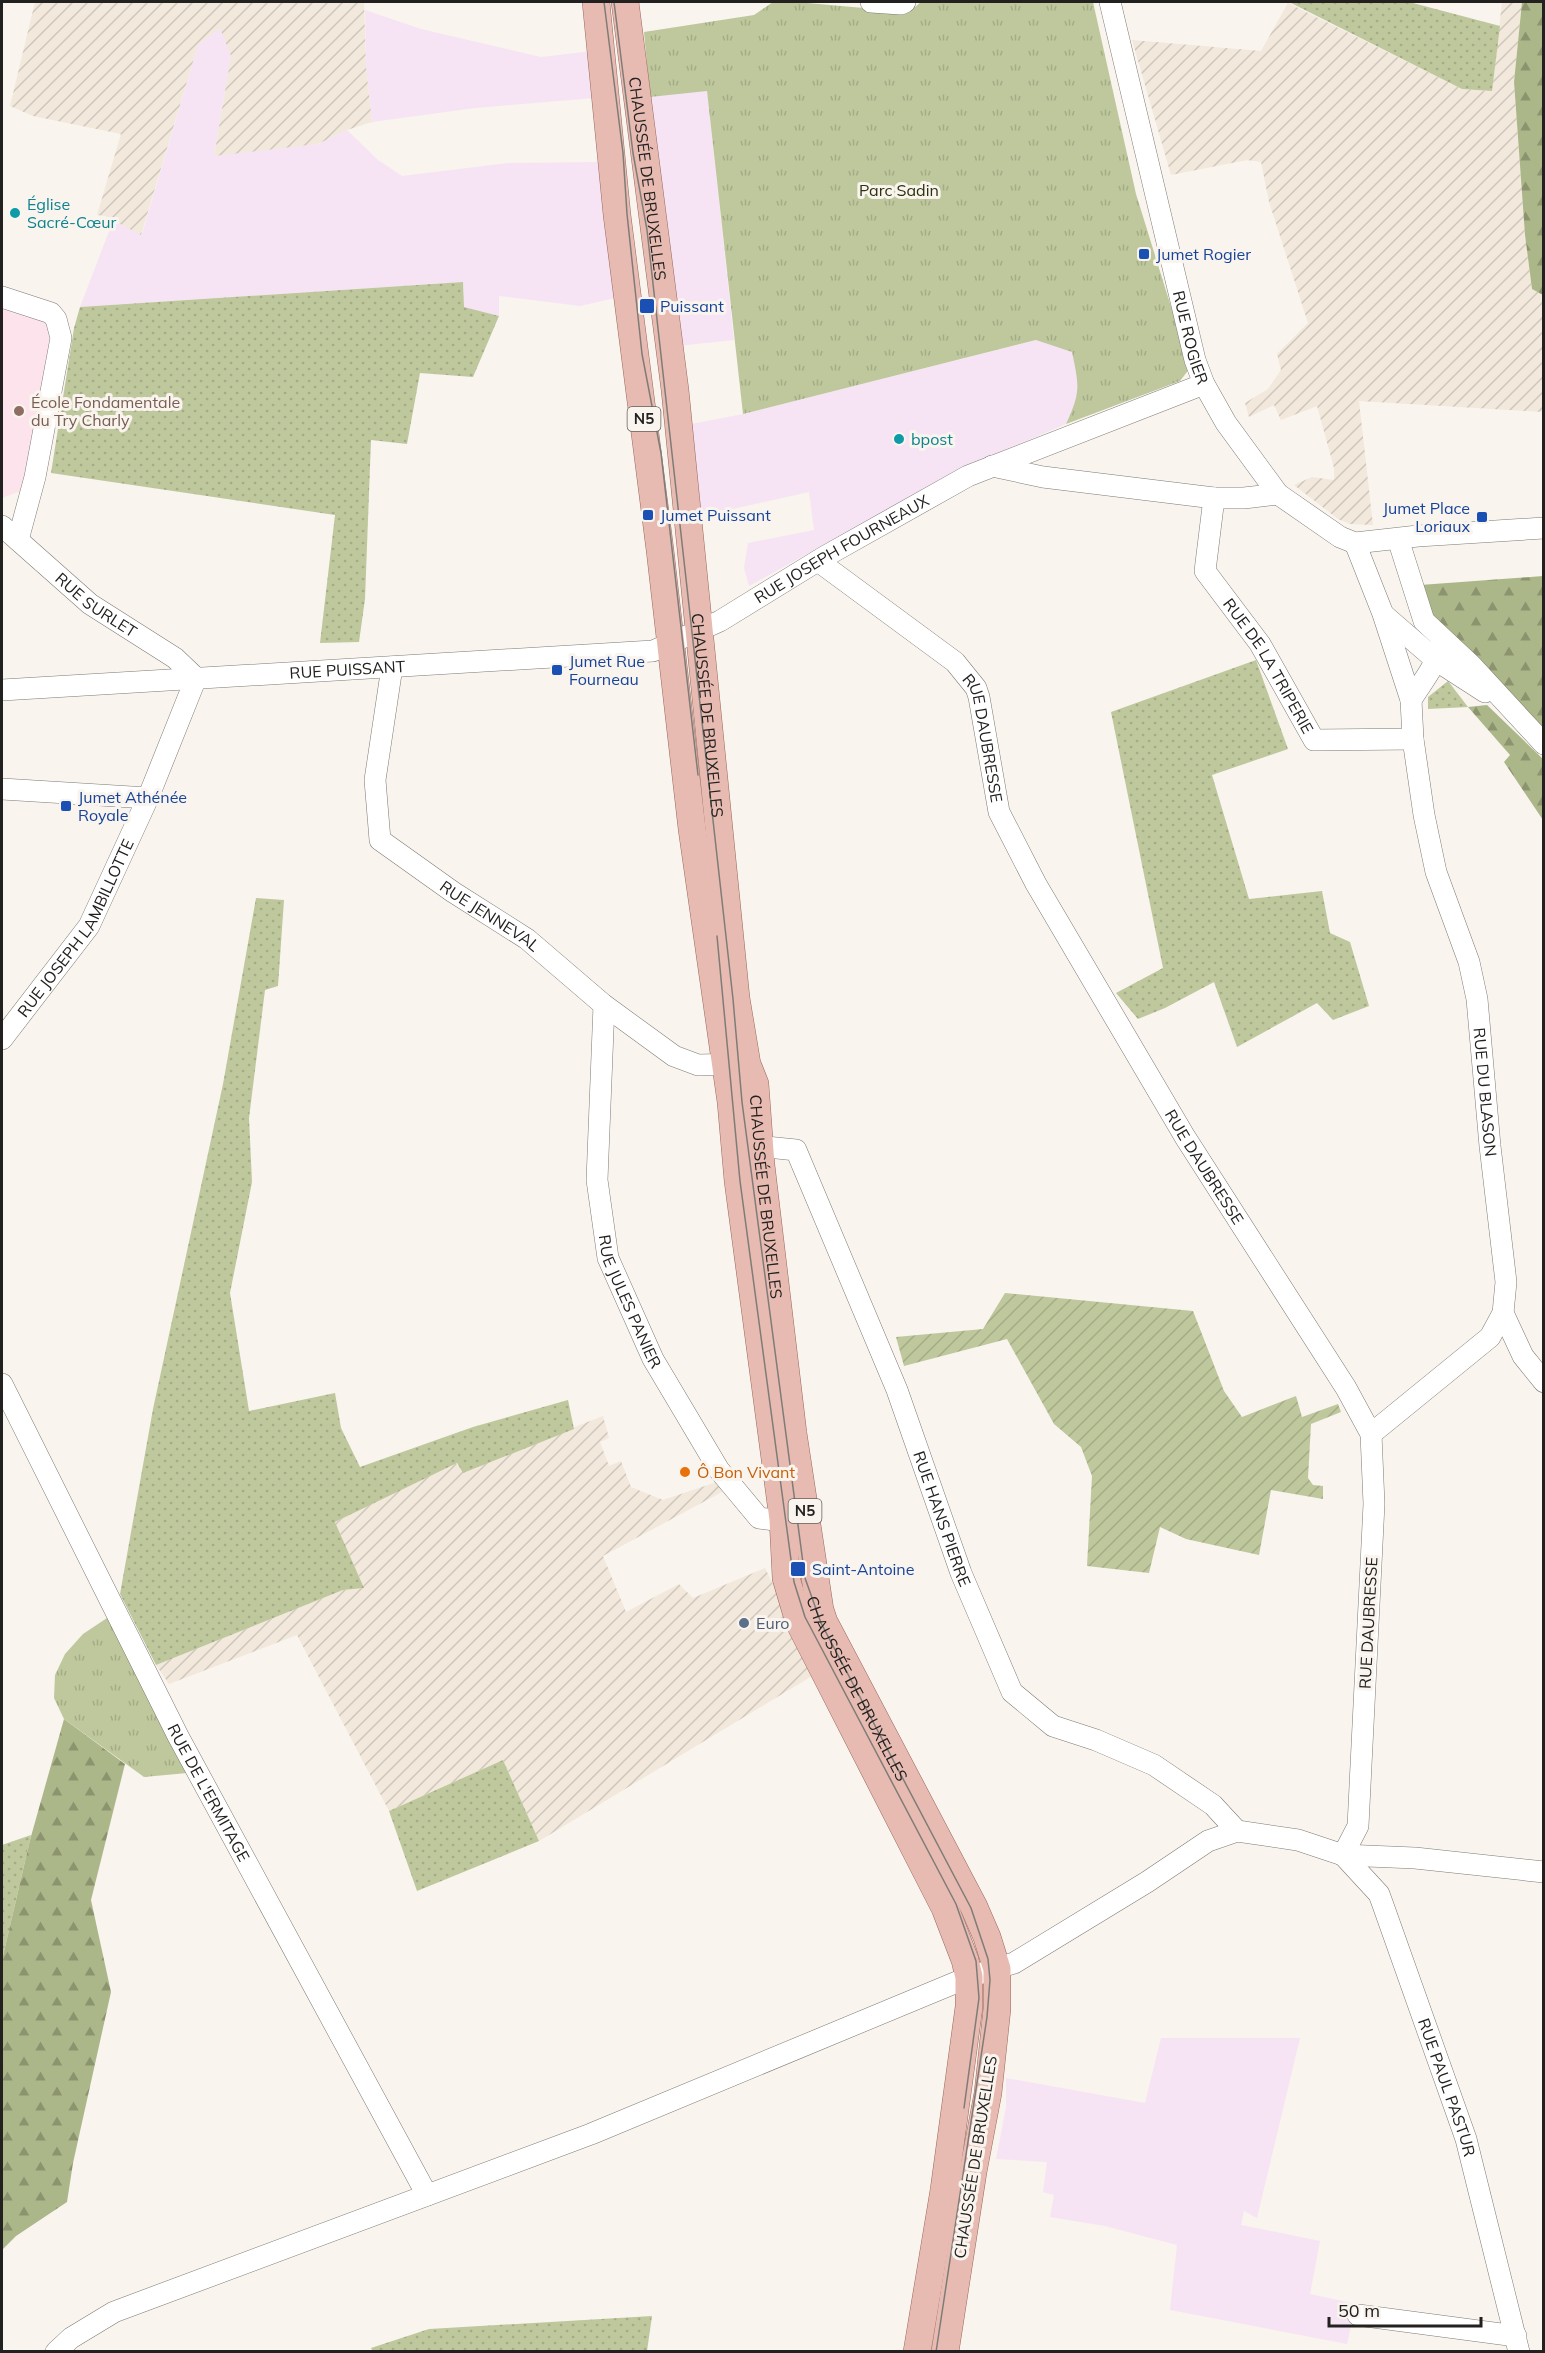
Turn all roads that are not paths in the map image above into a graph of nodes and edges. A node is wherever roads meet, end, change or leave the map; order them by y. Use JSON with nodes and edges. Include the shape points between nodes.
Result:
{"nodes":[{"id":1,"x":596,"y":2,"type":"edge"},
{"id":2,"x":625,"y":2,"type":"edge"},
{"id":3,"x":871,"y":2,"type":"edge"},
{"id":4,"x":904,"y":2,"type":"edge"},
{"id":5,"x":1110,"y":2,"type":"edge"},
{"id":6,"x":2,"y":297,"type":"edge"},
{"id":7,"x":1204,"y":384,"type":"junction"},
{"id":8,"x":992,"y":466,"type":"junction"},
{"id":9,"x":1278,"y":494,"type":"junction"},
{"id":10,"x":1214,"y":498,"type":"junction"},
{"id":11,"x":2,"y":526,"type":"edge"},
{"id":12,"x":1544,"y":528,"type":"edge"},
{"id":13,"x":1398,"y":539,"type":"junction"},
{"id":14,"x":18,"y":540,"type":"junction"},
{"id":15,"x":1355,"y":543,"type":"junction"},
{"id":16,"x":818,"y":561,"type":"junction"},
{"id":17,"x":1383,"y":614,"type":"junction"},
{"id":18,"x":1441,"y":636,"type":"junction"},
{"id":19,"x":688,"y":637,"type":"junction"},
{"id":20,"x":1437,"y":661,"type":"junction"},
{"id":21,"x":392,"y":667,"type":"junction"},
{"id":22,"x":196,"y":678,"type":"junction"},
{"id":23,"x":2,"y":690,"type":"edge"},
{"id":24,"x":1411,"y":700,"type":"junction"},
{"id":25,"x":1509,"y":707,"type":"junction"},
{"id":26,"x":1413,"y":739,"type":"junction"},
{"id":27,"x":1544,"y":744,"type":"edge"},
{"id":28,"x":2,"y":789,"type":"edge"},
{"id":29,"x":148,"y":798,"type":"junction"},
{"id":30,"x":604,"y":1005,"type":"junction"},
{"id":31,"x":2,"y":1039,"type":"edge"},
{"id":32,"x":736,"y":1064,"type":"junction"},
{"id":33,"x":748,"y":1146,"type":"junction"},
{"id":34,"x":1503,"y":1313,"type":"junction"},
{"id":35,"x":1544,"y":1382,"type":"edge"},
{"id":36,"x":2,"y":1384,"type":"edge"},
{"id":37,"x":1371,"y":1434,"type":"junction"},
{"id":38,"x":794,"y":1519,"type":"junction"},
{"id":39,"x":1237,"y":1832,"type":"junction"},
{"id":40,"x":1343,"y":1855,"type":"junction"},
{"id":41,"x":1544,"y":1872,"type":"edge"},
{"id":42,"x":997,"y":1969,"type":"junction"},
{"id":43,"x":969,"y":1977,"type":"junction"},
{"id":44,"x":427,"y":2195,"type":"junction"},
{"id":45,"x":1358,"y":2315,"type":"dead end"},
{"id":46,"x":1517,"y":2344,"type":"edge"},
{"id":47,"x":56,"y":2352,"type":"edge"},
{"id":48,"x":917,"y":2352,"type":"edge"},
{"id":49,"x":945,"y":2352,"type":"edge"}],
"edges":[{"from":1,"to":19,"type":"main road","name":"CHAUSSÉE DE BRUXELLES","number":"N5","via":[[616,215]]},
{"from":2,"to":19,"type":"main road","name":"CHAUSSÉE DE BRUXELLES","number":"N5","via":[[675,390]]},
{"from":3,"to":4,"type":"street"},
{"from":5,"to":7,"type":"street","name":"RUE ROGIER","via":[[1195,360]]},
{"from":6,"to":14,"type":"street","via":[[51,313],[61,338],[35,477]]},
{"from":7,"to":8,"type":"street","name":"RUE JOSEPH FOURNEAUX"},
{"from":7,"to":9,"type":"street","name":"RUE ROGIER","via":[[1226,423]]},
{"from":8,"to":10,"type":"street","via":[[1043,477]]},
{"from":8,"to":16,"type":"street","name":"RUE JOSEPH FOURNEAUX"},
{"from":9,"to":10,"type":"street"},
{"from":9,"to":15,"type":"street","name":"RUE ROGIER"},
{"from":10,"to":26,"type":"street","name":"RUE DE LA TRIPERIE","via":[[1205,572],[1260,644],[1314,740]]},
{"from":11,"to":14,"type":"street","name":"RUE SURLET"},
{"from":12,"to":13,"type":"street"},
{"from":13,"to":15,"type":"street"},
{"from":13,"to":18,"type":"street","via":[[1424,621]]},
{"from":14,"to":22,"type":"street","name":"RUE SURLET","via":[[90,604],[176,658]]},
{"from":15,"to":17,"type":"street","name":"RUE DU BLASON"},
{"from":16,"to":19,"type":"street","name":"RUE JOSEPH FOURNEAUX"},
{"from":16,"to":37,"type":"street","name":"RUE DAUBRESSE","via":[[955,662],[976,688],[999,812],[1036,884],[1185,1137],[1346,1388]]},
{"from":17,"to":20,"type":"street"},
{"from":17,"to":24,"type":"street","name":"RUE DU BLASON"},
{"from":18,"to":20,"type":"street"},
{"from":18,"to":25,"type":"street"},
{"from":19,"to":21,"type":"street","name":"RUE PUISSANT","via":[[653,651]]},
{"from":19,"to":32,"type":"main road","name":"CHAUSSÉE DE BRUXELLES","number":"N5","via":[[692,829]]},
{"from":20,"to":24,"type":"street"},
{"from":20,"to":25,"type":"street"},
{"from":21,"to":22,"type":"street","name":"RUE PUISSANT"},
{"from":21,"to":30,"type":"street","name":"RUE JENNEVAL","via":[[375,780],[380,840],[527,939]]},
{"from":22,"to":23,"type":"street","name":"RUE PUISSANT"},
{"from":22,"to":29,"type":"street","name":"RUE JOSEPH LAMBILLOTTE"},
{"from":24,"to":26,"type":"street","name":"RUE DU BLASON"},
{"from":25,"to":27,"type":"street"},
{"from":26,"to":34,"type":"street","name":"RUE DU BLASON","via":[[1436,872],[1477,999],[1506,1282]]},
{"from":28,"to":29,"type":"street"},
{"from":29,"to":31,"type":"street","name":"RUE JOSEPH LAMBILLOTTE","via":[[89,926]]},
{"from":30,"to":32,"type":"street","name":"RUE JENNEVAL","via":[[674,1056],[698,1065]]},
{"from":30,"to":38,"type":"street","name":"RUE JULES PANIER","via":[[597,1180],[608,1258],[653,1359],[719,1470],[759,1518]]},
{"from":32,"to":33,"type":"main road","name":"CHAUSSÉE DE BRUXELLES","number":"N5","via":[[755,1084]]},
{"from":32,"to":38,"type":"main road","name":"CHAUSSÉE DE BRUXELLES","number":"N5","via":[[738,1181]]},
{"from":33,"to":38,"type":"main road","name":"CHAUSSÉE DE BRUXELLES","number":"N5","via":[[790,1410]]},
{"from":33,"to":39,"type":"street","name":"RUE HANS PIERRE","via":[[796,1150],[897,1390],[961,1573],[1012,1692],[1053,1726],[1096,1740],[1162,1770],[1213,1805]]},
{"from":34,"to":35,"type":"street","via":[[1523,1356]]},
{"from":34,"to":37,"type":"street","name":"RUE DU BLASON","via":[[1490,1337]]},
{"from":36,"to":44,"type":"street","name":"RUE DE L'ERMITAGE","via":[[183,1745]]},
{"from":37,"to":40,"type":"street","name":"RUE DAUBRESSE","via":[[1374,1504],[1358,1826]]},
{"from":38,"to":42,"type":"main road","name":"CHAUSSÉE DE BRUXELLES","number":"N5","via":[[824,1622],[974,1907]]},
{"from":38,"to":43,"type":"main road","name":"CHAUSSÉE DE BRUXELLES","number":"N5","via":[[786,1578],[799,1622],[945,1908]]},
{"from":39,"to":40,"type":"street","via":[[1298,1840]]},
{"from":39,"to":42,"type":"street","via":[[1208,1841],[1014,1963]]},
{"from":40,"to":41,"type":"street","via":[[1415,1858]]},
{"from":40,"to":46,"type":"street","name":"RUE PAUL PASTUR","via":[[1379,1894],[1383,1905],[1466,2139]]},
{"from":42,"to":43,"type":"street"},
{"from":42,"to":49,"type":"main road","name":"CHAUSSÉE DE BRUXELLES","number":"N5","via":[[988,2093]]},
{"from":43,"to":44,"type":"street","via":[[591,2134]]},
{"from":43,"to":48,"type":"main road","name":"CHAUSSÉE DE BRUXELLES","number":"N5","via":[[969,2007],[946,2179]]},
{"from":44,"to":47,"type":"street","via":[[114,2312],[70,2338]]},
{"from":45,"to":46,"type":"street","name":"RUE PAUL PASTUR"}]}
